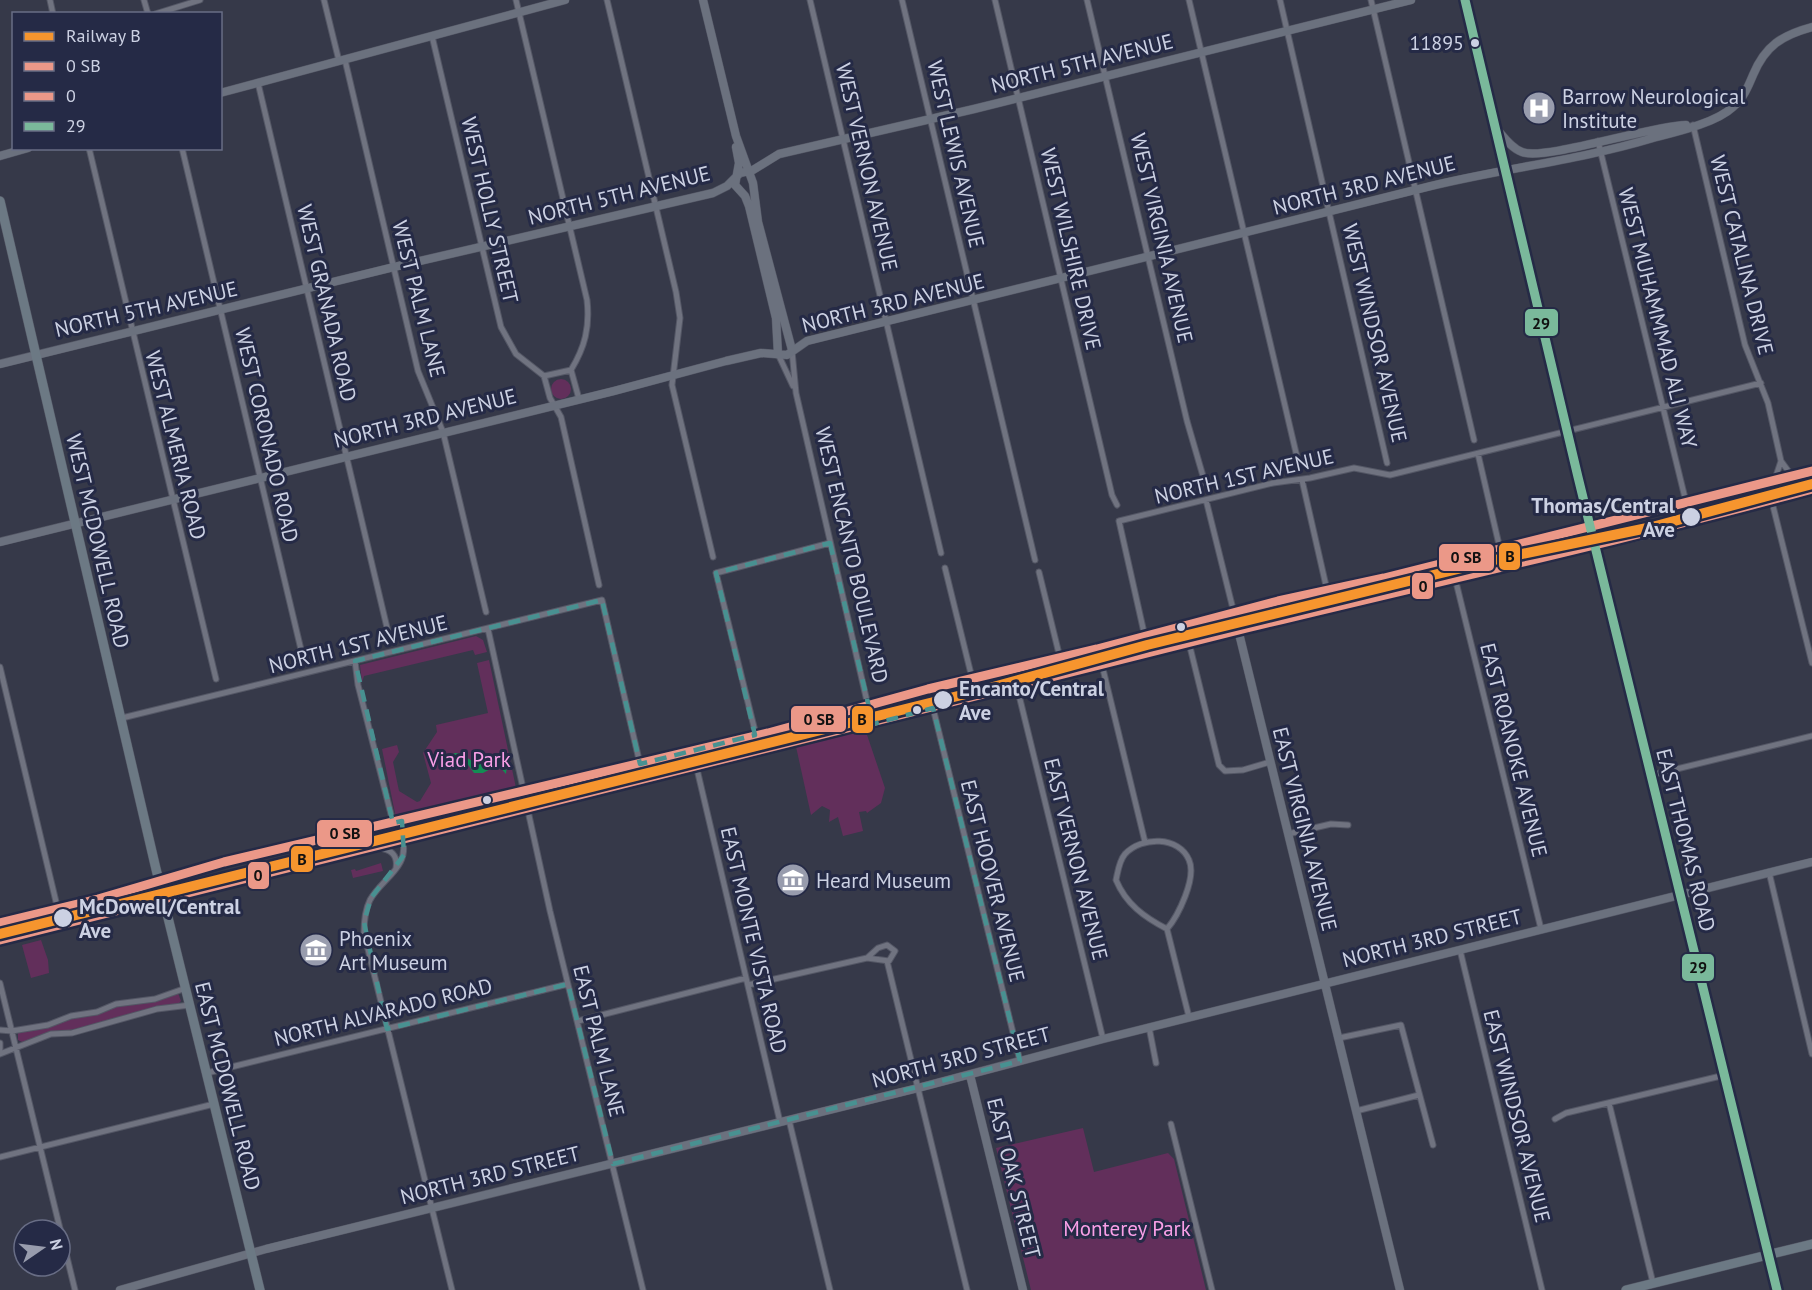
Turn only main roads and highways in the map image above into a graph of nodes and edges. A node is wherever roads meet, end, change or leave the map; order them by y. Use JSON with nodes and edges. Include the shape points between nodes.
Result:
{"nodes":[{"id":1,"x":0,"y":201,"type":"edge"},
{"id":2,"x":1812,"y":471,"type":"edge"},
{"id":3,"x":1812,"y":476,"type":"edge"},
{"id":4,"x":1812,"y":489,"type":"edge"},
{"id":5,"x":1772,"y":502,"type":"junction"},
{"id":6,"x":1236,"y":622,"type":"junction"},
{"id":7,"x":526,"y":799,"type":"junction"},
{"id":8,"x":463,"y":805,"type":"junction"},
{"id":9,"x":402,"y":838,"type":"junction"},
{"id":10,"x":160,"y":885,"type":"junction"},
{"id":11,"x":164,"y":900,"type":"junction"},
{"id":12,"x":0,"y":923,"type":"edge"},
{"id":13,"x":0,"y":940,"type":"edge"},
{"id":14,"x":1812,"y":1244,"type":"edge"},
{"id":15,"x":260,"y":1290,"type":"edge"},
{"id":16,"x":1626,"y":1290,"type":"edge"}],
"edges":[{"from":1,"to":10,"type":"main road","name":"WEST MCDOWELL ROAD"},
{"from":2,"to":6,"type":"main road","via":[[1327,590]]},
{"from":3,"to":5,"type":"main road","via":[[1785,483]]},
{"from":4,"to":5,"type":"main road"},
{"from":5,"to":6,"type":"main road","via":[[1455,578]]},
{"from":6,"to":7,"type":"main road","via":[[1145,637],[972,678],[640,764]]},
{"from":6,"to":7,"type":"main road","via":[[1189,643],[873,724]]},
{"from":7,"to":8,"type":"main road"},
{"from":7,"to":9,"type":"main road"},
{"from":8,"to":9,"type":"main road","via":[[452,812],[411,822],[401,833]]},
{"from":8,"to":10,"type":"main road","via":[[233,860]]},
{"from":9,"to":11,"type":"main road"},
{"from":10,"to":11,"type":"main road","name":"EAST MCDOWELL ROAD"},
{"from":10,"to":12,"type":"main road"},
{"from":11,"to":13,"type":"main road"},
{"from":11,"to":15,"type":"main road","name":"EAST MCDOWELL ROAD"},
{"from":14,"to":16,"type":"main road"}]}
